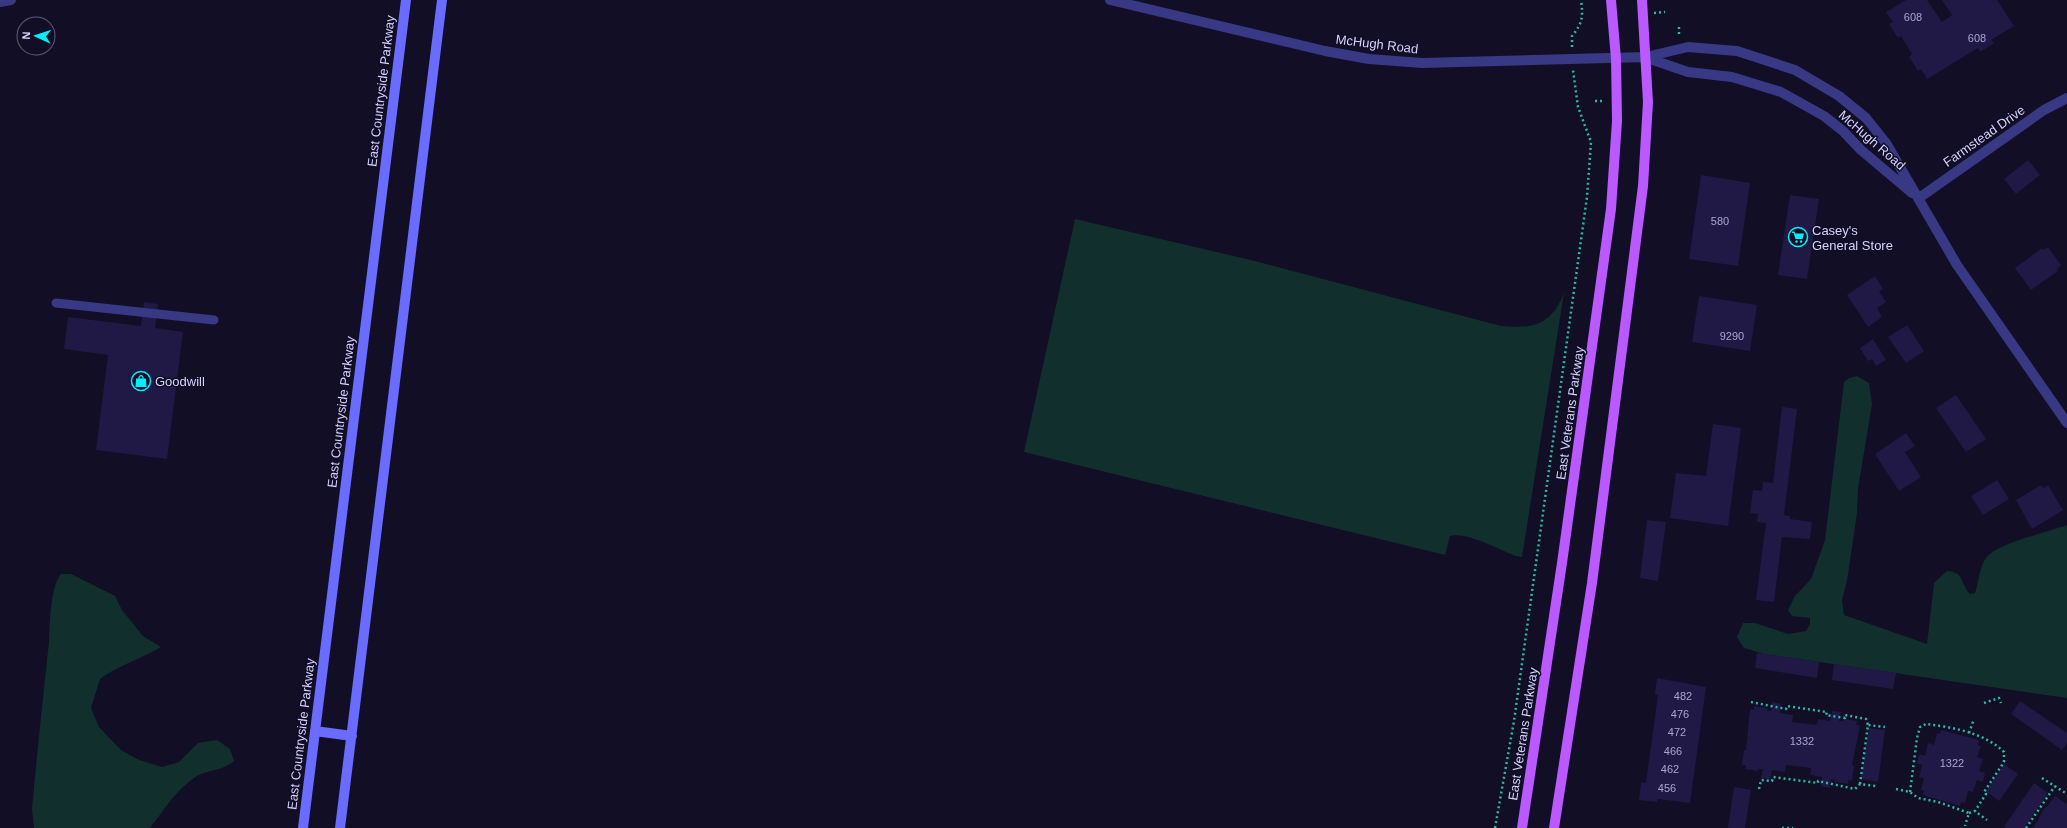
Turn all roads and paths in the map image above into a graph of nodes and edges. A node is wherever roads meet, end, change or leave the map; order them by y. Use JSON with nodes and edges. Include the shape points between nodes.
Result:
{"nodes":[{"id":1,"x":11,"y":0,"type":"edge"},
{"id":2,"x":406,"y":0,"type":"edge"},
{"id":3,"x":442,"y":0,"type":"edge"},
{"id":4,"x":1110,"y":0,"type":"edge"},
{"id":5,"x":1581,"y":0,"type":"edge"},
{"id":6,"x":1611,"y":0,"type":"edge"},
{"id":7,"x":1642,"y":0,"type":"edge"},
{"id":8,"x":0,"y":2,"type":"edge"},
{"id":9,"x":1572,"y":43,"type":"dead end"},
{"id":10,"x":1616,"y":58,"type":"junction"},
{"id":11,"x":1646,"y":58,"type":"junction"},
{"id":12,"x":1573,"y":80,"type":"dead end"},
{"id":13,"x":2067,"y":98,"type":"edge"},
{"id":14,"x":1918,"y":198,"type":"junction"},
{"id":15,"x":56,"y":303,"type":"dead end"},
{"id":16,"x":214,"y":320,"type":"dead end"},
{"id":17,"x":2067,"y":423,"type":"edge"},
{"id":18,"x":1752,"y":702,"type":"dead end"},
{"id":19,"x":1984,"y":703,"type":"dead end"},
{"id":20,"x":2001,"y":703,"type":"dead end"},
{"id":21,"x":1974,"y":720,"type":"dead end"},
{"id":22,"x":1868,"y":725,"type":"junction"},
{"id":23,"x":1885,"y":727,"type":"dead end"},
{"id":24,"x":315,"y":731,"type":"junction"},
{"id":25,"x":1969,"y":733,"type":"junction"},
{"id":26,"x":352,"y":736,"type":"junction"},
{"id":27,"x":2042,"y":778,"type":"dead end"},
{"id":28,"x":1860,"y":784,"type":"junction"},
{"id":29,"x":1876,"y":786,"type":"dead end"},
{"id":30,"x":2054,"y":786,"type":"junction"},
{"id":31,"x":1759,"y":789,"type":"dead end"},
{"id":32,"x":1896,"y":789,"type":"dead end"},
{"id":33,"x":1910,"y":792,"type":"junction"},
{"id":34,"x":2067,"y":794,"type":"edge"},
{"id":35,"x":1975,"y":811,"type":"junction"},
{"id":36,"x":1969,"y":814,"type":"junction"},
{"id":37,"x":1987,"y":820,"type":"dead end"},
{"id":38,"x":1965,"y":826,"type":"dead end"},
{"id":39,"x":303,"y":828,"type":"edge"},
{"id":40,"x":340,"y":828,"type":"edge"},
{"id":41,"x":1495,"y":828,"type":"edge"},
{"id":42,"x":1522,"y":828,"type":"edge"},
{"id":43,"x":1554,"y":828,"type":"edge"},
{"id":44,"x":1782,"y":828,"type":"edge"},
{"id":45,"x":1793,"y":828,"type":"edge"},
{"id":46,"x":2026,"y":828,"type":"edge"}],
"edges":[{"from":1,"to":8,"type":"street"},
{"from":2,"to":24,"type":"street","name":"East Countryside Parkway"},
{"from":3,"to":26,"type":"street"},
{"from":4,"to":10,"type":"street","name":"McHugh Road","via":[[1369,59],[1422,63]]},
{"from":5,"to":9,"type":"path","via":[[1583,18],[1572,36]]},
{"from":6,"to":10,"type":"main road","name":"East Veterans Parkway"},
{"from":7,"to":11,"type":"main road"},
{"from":10,"to":11,"type":"street","name":"McHugh Road"},
{"from":10,"to":42,"type":"main road","name":"East Veterans Parkway","via":[[1617,121],[1611,209],[1561,571]]},
{"from":11,"to":14,"type":"street","name":"McHugh Road","via":[[1688,72],[1732,77],[1781,92],[1824,116]]},
{"from":11,"to":14,"type":"street","name":"McHugh Road","via":[[1688,47],[1737,51],[1795,70],[1839,96],[1866,118],[1886,144]]},
{"from":11,"to":43,"type":"main road","via":[[1648,102],[1643,186],[1592,583]]},
{"from":12,"to":41,"type":"path","via":[[1578,107],[1591,142],[1587,197],[1514,721]]},
{"from":13,"to":14,"type":"street","name":"Farmstead Drive","via":[[2044,110]]},
{"from":14,"to":17,"type":"street","name":"McHugh Road","via":[[1957,265]]},
{"from":15,"to":16,"type":"lane"},
{"from":18,"to":22,"type":"path","via":[[1786,709],[1786,706],[1827,712],[1826,715],[1845,718],[1845,715],[1862,717]]},
{"from":19,"to":20,"type":"path","via":[[1999,698]]},
{"from":21,"to":25,"type":"path"},
{"from":22,"to":23,"type":"path"},
{"from":22,"to":28,"type":"path"},
{"from":24,"to":26,"type":"street"},
{"from":24,"to":39,"type":"street","name":"East Countryside Parkway"},
{"from":25,"to":33,"type":"path","via":[[1932,724],[1920,727]]},
{"from":25,"to":35,"type":"path","via":[[1983,738],[2004,752],[2004,762]]},
{"from":26,"to":40,"type":"street"},
{"from":27,"to":30,"type":"path"},
{"from":28,"to":29,"type":"path"},
{"from":28,"to":31,"type":"path","via":[[1855,789],[1818,781],[1773,777],[1772,781],[1761,780]]},
{"from":30,"to":34,"type":"path"},
{"from":30,"to":46,"type":"path"},
{"from":32,"to":33,"type":"path"},
{"from":33,"to":36,"type":"path","via":[[1918,798],[1938,802]]},
{"from":35,"to":36,"type":"path"},
{"from":35,"to":37,"type":"path"},
{"from":36,"to":38,"type":"path"},
{"from":44,"to":45,"type":"path"}]}
